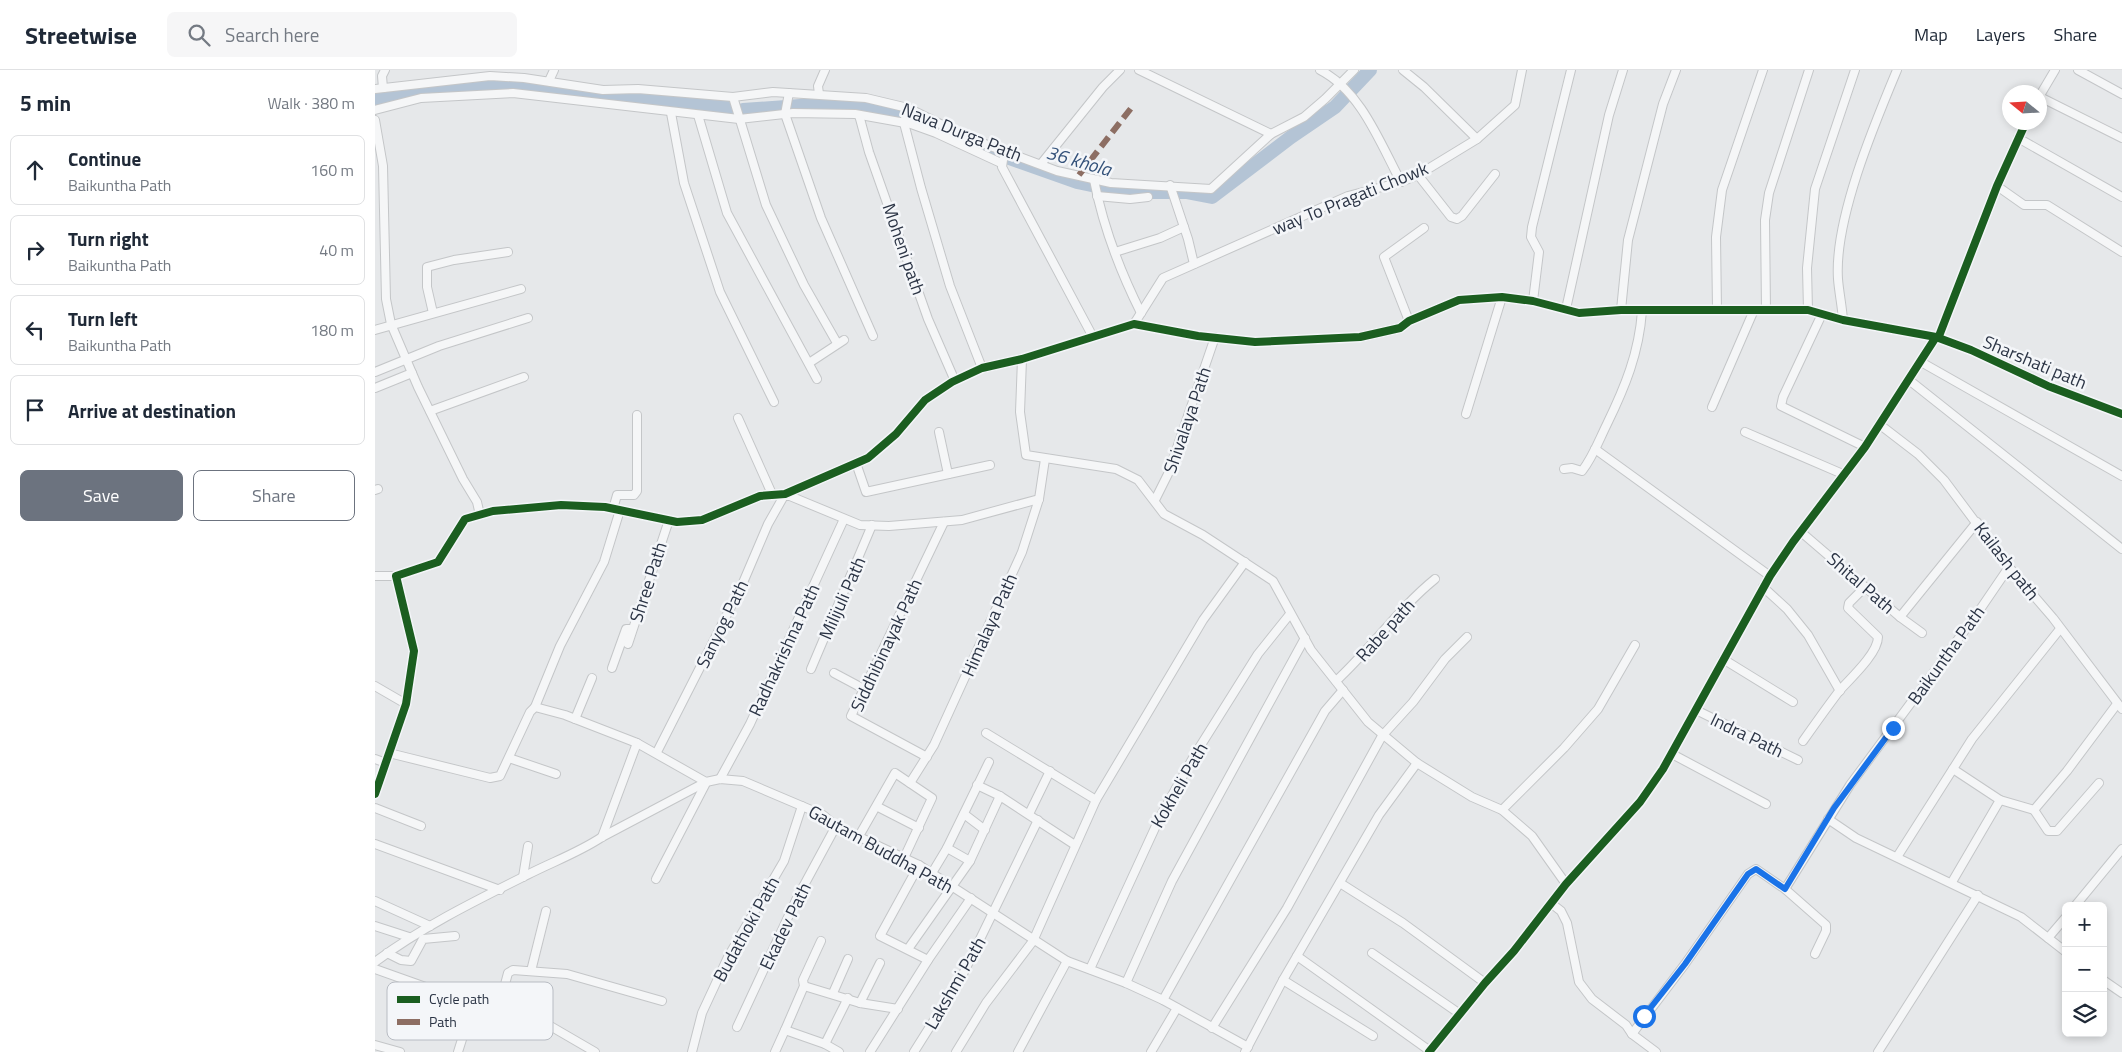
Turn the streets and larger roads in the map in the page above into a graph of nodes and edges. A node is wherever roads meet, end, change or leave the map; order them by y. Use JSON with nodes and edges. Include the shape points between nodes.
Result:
{"nodes":[{"id":1,"x":385,"y":70,"type":"edge"},
{"id":2,"x":459,"y":70,"type":"edge"},
{"id":3,"x":554,"y":70,"type":"edge"},
{"id":4,"x":825,"y":70,"type":"edge"},
{"id":5,"x":1120,"y":70,"type":"edge"},
{"id":6,"x":1139,"y":70,"type":"edge"},
{"id":7,"x":1320,"y":70,"type":"edge"},
{"id":8,"x":1354,"y":70,"type":"edge"},
{"id":9,"x":1403,"y":70,"type":"edge"},
{"id":10,"x":1522,"y":70,"type":"edge"},
{"id":11,"x":1571,"y":70,"type":"edge"},
{"id":12,"x":1623,"y":70,"type":"edge"},
{"id":13,"x":1676,"y":70,"type":"edge"},
{"id":14,"x":1763,"y":70,"type":"edge"},
{"id":15,"x":1809,"y":70,"type":"edge"},
{"id":16,"x":1855,"y":70,"type":"edge"},
{"id":17,"x":1897,"y":70,"type":"edge"},
{"id":18,"x":2055,"y":70,"type":"edge"},
{"id":19,"x":2078,"y":70,"type":"edge"},
{"id":20,"x":458,"y":79,"type":"junction"},
{"id":21,"x":549,"y":81,"type":"junction"},
{"id":22,"x":1339,"y":85,"type":"junction"},
{"id":23,"x":2047,"y":85,"type":"edge"},
{"id":24,"x":379,"y":88,"type":"edge"},
{"id":25,"x":789,"y":93,"type":"junction"},
{"id":26,"x":819,"y":94,"type":"junction"},
{"id":27,"x":2122,"y":94,"type":"edge"},
{"id":28,"x":733,"y":98,"type":"junction"},
{"id":29,"x":2047,"y":100,"type":"edge"},
{"id":30,"x":908,"y":108,"type":"junction"},
{"id":31,"x":375,"y":110,"type":"edge"},
{"id":32,"x":671,"y":112,"type":"junction"},
{"id":33,"x":785,"y":114,"type":"junction"},
{"id":34,"x":698,"y":115,"type":"junction"},
{"id":35,"x":859,"y":115,"type":"junction"},
{"id":36,"x":739,"y":119,"type":"junction"},
{"id":37,"x":375,"y":120,"type":"edge"},
{"id":38,"x":904,"y":123,"type":"junction"},
{"id":39,"x":2022,"y":130,"type":"edge"},
{"id":40,"x":1271,"y":134,"type":"junction"},
{"id":41,"x":2019,"y":138,"type":"junction"},
{"id":42,"x":2122,"y":138,"type":"edge"},
{"id":43,"x":1477,"y":139,"type":"junction"},
{"id":44,"x":1007,"y":151,"type":"junction"},
{"id":45,"x":1001,"y":163,"type":"junction"},
{"id":46,"x":1041,"y":164,"type":"junction"},
{"id":47,"x":1495,"y":174,"type":"dead end"},
{"id":48,"x":1418,"y":175,"type":"junction"},
{"id":49,"x":1095,"y":180,"type":"junction"},
{"id":50,"x":1401,"y":182,"type":"junction"},
{"id":51,"x":1170,"y":185,"type":"junction"},
{"id":52,"x":1997,"y":186,"type":"junction"},
{"id":53,"x":1097,"y":196,"type":"junction"},
{"id":54,"x":1148,"y":197,"type":"dead end"},
{"id":55,"x":2122,"y":197,"type":"edge"},
{"id":56,"x":1184,"y":227,"type":"junction"},
{"id":57,"x":1424,"y":228,"type":"dead end"},
{"id":58,"x":508,"y":252,"type":"dead end"},
{"id":59,"x":1115,"y":252,"type":"junction"},
{"id":60,"x":2122,"y":252,"type":"edge"},
{"id":61,"x":1194,"y":264,"type":"junction"},
{"id":62,"x":521,"y":289,"type":"dead end"},
{"id":63,"x":1502,"y":296,"type":"junction"},
{"id":64,"x":1533,"y":301,"type":"junction"},
{"id":65,"x":1566,"y":309,"type":"junction"},
{"id":66,"x":1717,"y":309,"type":"junction"},
{"id":67,"x":1621,"y":310,"type":"junction"},
{"id":68,"x":1754,"y":310,"type":"junction"},
{"id":69,"x":1766,"y":310,"type":"junction"},
{"id":70,"x":1808,"y":310,"type":"junction"},
{"id":71,"x":1642,"y":311,"type":"junction"},
{"id":72,"x":433,"y":313,"type":"junction"},
{"id":73,"x":1141,"y":313,"type":"junction"},
{"id":74,"x":1822,"y":314,"type":"junction"},
{"id":75,"x":527,"y":318,"type":"dead end"},
{"id":76,"x":1843,"y":320,"type":"junction"},
{"id":77,"x":1409,"y":321,"type":"junction"},
{"id":78,"x":391,"y":324,"type":"junction"},
{"id":79,"x":1134,"y":324,"type":"junction"},
{"id":80,"x":375,"y":330,"type":"edge"},
{"id":81,"x":873,"y":336,"type":"dead end"},
{"id":82,"x":1093,"y":337,"type":"junction"},
{"id":83,"x":1215,"y":337,"type":"junction"},
{"id":84,"x":1936,"y":337,"type":"junction"},
{"id":85,"x":407,"y":359,"type":"junction"},
{"id":86,"x":1022,"y":359,"type":"junction"},
{"id":87,"x":1921,"y":362,"type":"junction"},
{"id":88,"x":809,"y":363,"type":"junction"},
{"id":89,"x":983,"y":368,"type":"junction"},
{"id":90,"x":375,"y":372,"type":"edge"},
{"id":91,"x":412,"y":373,"type":"junction"},
{"id":92,"x":524,"y":376,"type":"dead end"},
{"id":93,"x":817,"y":378,"type":"dead end"},
{"id":94,"x":1909,"y":380,"type":"junction"},
{"id":95,"x":955,"y":381,"type":"junction"},
{"id":96,"x":375,"y":388,"type":"edge"},
{"id":97,"x":774,"y":402,"type":"dead end"},
{"id":98,"x":1712,"y":407,"type":"dead end"},
{"id":99,"x":430,"y":411,"type":"junction"},
{"id":100,"x":1467,"y":414,"type":"dead end"},
{"id":101,"x":2122,"y":414,"type":"edge"},
{"id":102,"x":637,"y":415,"type":"dead end"},
{"id":103,"x":738,"y":418,"type":"dead end"},
{"id":104,"x":1879,"y":424,"type":"junction"},
{"id":105,"x":939,"y":432,"type":"dead end"},
{"id":106,"x":1745,"y":432,"type":"dead end"},
{"id":107,"x":1865,"y":447,"type":"junction"},
{"id":108,"x":1595,"y":449,"type":"junction"},
{"id":109,"x":1045,"y":459,"type":"junction"},
{"id":110,"x":856,"y":463,"type":"junction"},
{"id":111,"x":990,"y":465,"type":"dead end"},
{"id":112,"x":1564,"y":468,"type":"dead end"},
{"id":113,"x":947,"y":474,"type":"junction"},
{"id":114,"x":1845,"y":476,"type":"junction"},
{"id":115,"x":2122,"y":476,"type":"edge"},
{"id":116,"x":772,"y":494,"type":"junction"},
{"id":117,"x":785,"y":494,"type":"junction"},
{"id":118,"x":1039,"y":499,"type":"junction"},
{"id":119,"x":1155,"y":500,"type":"junction"},
{"id":120,"x":616,"y":510,"type":"junction"},
{"id":121,"x":480,"y":515,"type":"junction"},
{"id":122,"x":844,"y":519,"type":"junction"},
{"id":123,"x":669,"y":520,"type":"junction"},
{"id":124,"x":944,"y":522,"type":"junction"},
{"id":125,"x":1977,"y":522,"type":"junction"},
{"id":126,"x":872,"y":525,"type":"junction"},
{"id":127,"x":1801,"y":532,"type":"junction"},
{"id":128,"x":2122,"y":549,"type":"edge"},
{"id":129,"x":1245,"y":562,"type":"junction"},
{"id":130,"x":2009,"y":567,"type":"junction"},
{"id":131,"x":375,"y":576,"type":"edge"},
{"id":132,"x":395,"y":576,"type":"junction"},
{"id":133,"x":1770,"y":576,"type":"junction"},
{"id":134,"x":1435,"y":579,"type":"dead end"},
{"id":135,"x":1763,"y":587,"type":"junction"},
{"id":136,"x":1865,"y":587,"type":"junction"},
{"id":137,"x":1290,"y":614,"type":"junction"},
{"id":138,"x":1900,"y":617,"type":"junction"},
{"id":139,"x":633,"y":629,"type":"junction"},
{"id":140,"x":2060,"y":629,"type":"junction"},
{"id":141,"x":1922,"y":633,"type":"dead end"},
{"id":142,"x":1467,"y":637,"type":"dead end"},
{"id":143,"x":1305,"y":638,"type":"junction"},
{"id":144,"x":628,"y":644,"type":"dead end"},
{"id":145,"x":1635,"y":645,"type":"dead end"},
{"id":146,"x":1723,"y":659,"type":"junction"},
{"id":147,"x":612,"y":668,"type":"dead end"},
{"id":148,"x":811,"y":669,"type":"dead end"},
{"id":149,"x":834,"y":673,"type":"dead end"},
{"id":150,"x":592,"y":678,"type":"dead end"},
{"id":151,"x":1336,"y":681,"type":"junction"},
{"id":152,"x":375,"y":686,"type":"edge"},
{"id":153,"x":864,"y":689,"type":"junction"},
{"id":154,"x":1343,"y":690,"type":"junction"},
{"id":155,"x":1840,"y":691,"type":"junction"},
{"id":156,"x":1793,"y":702,"type":"dead end"},
{"id":157,"x":406,"y":704,"type":"junction"},
{"id":158,"x":535,"y":707,"type":"junction"},
{"id":159,"x":2120,"y":707,"type":"edge"},
{"id":160,"x":1696,"y":710,"type":"junction"},
{"id":161,"x":575,"y":719,"type":"junction"},
{"id":162,"x":986,"y":733,"type":"dead end"},
{"id":163,"x":1382,"y":736,"type":"junction"},
{"id":164,"x":1803,"y":741,"type":"dead end"},
{"id":165,"x":637,"y":743,"type":"junction"},
{"id":166,"x":657,"y":752,"type":"junction"},
{"id":167,"x":389,"y":753,"type":"junction"},
{"id":168,"x":1672,"y":754,"type":"junction"},
{"id":169,"x":927,"y":757,"type":"junction"},
{"id":170,"x":509,"y":758,"type":"junction"},
{"id":171,"x":375,"y":760,"type":"edge"},
{"id":172,"x":1798,"y":760,"type":"dead end"},
{"id":173,"x":989,"y":762,"type":"dead end"},
{"id":174,"x":386,"y":763,"type":"junction"},
{"id":175,"x":1417,"y":763,"type":"junction"},
{"id":176,"x":1953,"y":769,"type":"junction"},
{"id":177,"x":1050,"y":771,"type":"junction"},
{"id":178,"x":556,"y":774,"type":"dead end"},
{"id":179,"x":720,"y":779,"type":"junction"},
{"id":180,"x":706,"y":782,"type":"junction"},
{"id":181,"x":910,"y":783,"type":"junction"},
{"id":182,"x":2099,"y":783,"type":"dead end"},
{"id":183,"x":977,"y":785,"type":"junction"},
{"id":184,"x":375,"y":794,"type":"edge"},
{"id":185,"x":1000,"y":796,"type":"junction"},
{"id":186,"x":1096,"y":800,"type":"junction"},
{"id":187,"x":2000,"y":800,"type":"junction"},
{"id":188,"x":1766,"y":804,"type":"dead end"},
{"id":189,"x":802,"y":806,"type":"junction"},
{"id":190,"x":375,"y":808,"type":"edge"},
{"id":191,"x":877,"y":808,"type":"junction"},
{"id":192,"x":1502,"y":810,"type":"junction"},
{"id":193,"x":2034,"y":810,"type":"junction"},
{"id":194,"x":964,"y":814,"type":"junction"},
{"id":195,"x":1029,"y":814,"type":"junction"},
{"id":196,"x":1828,"y":819,"type":"junction"},
{"id":197,"x":1038,"y":820,"type":"junction"},
{"id":198,"x":421,"y":826,"type":"dead end"},
{"id":199,"x":836,"y":826,"type":"junction"},
{"id":200,"x":919,"y":828,"type":"junction"},
{"id":201,"x":985,"y":830,"type":"junction"},
{"id":202,"x":859,"y":836,"type":"junction"},
{"id":203,"x":602,"y":837,"type":"junction"},
{"id":204,"x":375,"y":844,"type":"edge"},
{"id":205,"x":1075,"y":845,"type":"junction"},
{"id":206,"x":528,"y":846,"type":"dead end"},
{"id":207,"x":947,"y":848,"type":"junction"},
{"id":208,"x":2122,"y":849,"type":"edge"},
{"id":209,"x":1897,"y":857,"type":"junction"},
{"id":210,"x":904,"y":858,"type":"junction"},
{"id":211,"x":970,"y":861,"type":"junction"},
{"id":212,"x":919,"y":865,"type":"junction"},
{"id":213,"x":932,"y":873,"type":"junction"},
{"id":214,"x":523,"y":877,"type":"junction"},
{"id":215,"x":656,"y":879,"type":"dead end"},
{"id":216,"x":1952,"y":882,"type":"junction"},
{"id":217,"x":1340,"y":883,"type":"junction"},
{"id":218,"x":1566,"y":884,"type":"junction"},
{"id":219,"x":952,"y":887,"type":"junction"},
{"id":220,"x":1785,"y":889,"type":"junction"},
{"id":221,"x":500,"y":890,"type":"junction"},
{"id":222,"x":1978,"y":895,"type":"junction"},
{"id":223,"x":971,"y":898,"type":"junction"},
{"id":224,"x":375,"y":901,"type":"edge"},
{"id":225,"x":2078,"y":902,"type":"edge"},
{"id":226,"x":1552,"y":904,"type":"junction"},
{"id":227,"x":546,"y":911,"type":"dead end"},
{"id":228,"x":994,"y":913,"type":"junction"},
{"id":229,"x":2062,"y":922,"type":"edge"},
{"id":230,"x":375,"y":926,"type":"edge"},
{"id":231,"x":430,"y":926,"type":"junction"},
{"id":232,"x":455,"y":936,"type":"dead end"},
{"id":233,"x":409,"y":937,"type":"junction"},
{"id":234,"x":2048,"y":938,"type":"junction"},
{"id":235,"x":821,"y":941,"type":"dead end"},
{"id":236,"x":1033,"y":941,"type":"junction"},
{"id":237,"x":908,"y":949,"type":"junction"},
{"id":238,"x":2062,"y":949,"type":"edge"},
{"id":239,"x":387,"y":953,"type":"junction"},
{"id":240,"x":1372,"y":953,"type":"dead end"},
{"id":241,"x":1815,"y":954,"type":"dead end"},
{"id":242,"x":1297,"y":956,"type":"junction"},
{"id":243,"x":849,"y":959,"type":"dead end"},
{"id":244,"x":928,"y":960,"type":"junction"},
{"id":245,"x":1067,"y":961,"type":"junction"},
{"id":246,"x":375,"y":962,"type":"edge"},
{"id":247,"x":881,"y":963,"type":"dead end"},
{"id":248,"x":375,"y":969,"type":"edge"},
{"id":249,"x":1090,"y":969,"type":"junction"},
{"id":250,"x":531,"y":972,"type":"junction"},
{"id":251,"x":1283,"y":980,"type":"junction"},
{"id":252,"x":412,"y":982,"type":"edge"},
{"id":253,"x":506,"y":982,"type":"edge"},
{"id":254,"x":1126,"y":983,"type":"junction"},
{"id":255,"x":1485,"y":983,"type":"junction"},
{"id":256,"x":2107,"y":983,"type":"edge"},
{"id":257,"x":804,"y":986,"type":"junction"},
{"id":258,"x":833,"y":993,"type":"junction"},
{"id":259,"x":2122,"y":993,"type":"edge"},
{"id":260,"x":848,"y":998,"type":"junction"},
{"id":261,"x":1163,"y":1000,"type":"junction"},
{"id":262,"x":662,"y":1001,"type":"dead end"},
{"id":263,"x":860,"y":1003,"type":"junction"},
{"id":264,"x":1177,"y":1008,"type":"junction"},
{"id":265,"x":898,"y":1009,"type":"junction"},
{"id":266,"x":1460,"y":1014,"type":"junction"},
{"id":267,"x":737,"y":1027,"type":"dead end"},
{"id":268,"x":553,"y":1028,"type":"edge"},
{"id":269,"x":1212,"y":1028,"type":"junction"},
{"id":270,"x":785,"y":1030,"type":"junction"},
{"id":271,"x":1632,"y":1034,"type":"junction"},
{"id":272,"x":1373,"y":1036,"type":"dead end"},
{"id":273,"x":462,"y":1040,"type":"edge"},
{"id":274,"x":825,"y":1044,"type":"junction"},
{"id":275,"x":375,"y":1045,"type":"edge"},
{"id":276,"x":1247,"y":1050,"type":"edge"},
{"id":277,"x":1429,"y":1051,"type":"edge"},
{"id":278,"x":1651,"y":1051,"type":"edge"},
{"id":279,"x":400,"y":1052,"type":"edge"},
{"id":280,"x":458,"y":1052,"type":"edge"},
{"id":281,"x":595,"y":1052,"type":"edge"},
{"id":282,"x":692,"y":1052,"type":"edge"},
{"id":283,"x":775,"y":1052,"type":"edge"},
{"id":284,"x":839,"y":1052,"type":"edge"},
{"id":285,"x":870,"y":1052,"type":"edge"},
{"id":286,"x":914,"y":1052,"type":"edge"},
{"id":287,"x":956,"y":1052,"type":"edge"},
{"id":288,"x":1018,"y":1052,"type":"edge"},
{"id":289,"x":1151,"y":1052,"type":"edge"},
{"id":290,"x":1878,"y":1052,"type":"edge"}],
"edges":[{"from":1,"to":24,"type":"street"},
{"from":2,"to":20,"type":"street"},
{"from":3,"to":21,"type":"street"},
{"from":4,"to":26,"type":"street"},
{"from":5,"to":46,"type":"street"},
{"from":6,"to":40,"type":"street"},
{"from":7,"to":22,"type":"street"},
{"from":8,"to":22,"type":"street","name":"Nava Durga Path"},
{"from":9,"to":43,"type":"street","via":[[1424,86]]},
{"from":10,"to":43,"type":"street","name":"way To Pragati Chowk","via":[[1515,105]]},
{"from":11,"to":64,"type":"street","via":[[1532,228],[1531,236],[1539,252]]},
{"from":12,"to":65,"type":"street","via":[[1609,115]]},
{"from":13,"to":67,"type":"street","via":[[1663,104],[1627,240]]},
{"from":14,"to":66,"type":"street","via":[[1722,190],[1716,236]]},
{"from":15,"to":69,"type":"street","via":[[1769,193],[1765,220]]},
{"from":16,"to":70,"type":"street","via":[[1815,189],[1807,268]]},
{"from":17,"to":76,"type":"street","via":[[1847,208],[1838,278]]},
{"from":18,"to":23,"type":"street"},
{"from":19,"to":27,"type":"street"},
{"from":20,"to":21,"type":"street","name":"Nava Durga Path","via":[[490,76]]},
{"from":20,"to":24,"type":"street","name":"Nava Durga Path"},
{"from":21,"to":28,"type":"street","name":"Nava Durga Path","via":[[603,90],[638,89]]},
{"from":22,"to":40,"type":"street","name":"Nava Durga Path","via":[[1304,117]]},
{"from":22,"to":50,"type":"street","via":[[1360,107]]},
{"from":25,"to":26,"type":"street","name":"Nava Durga Path"},
{"from":25,"to":28,"type":"street","name":"Nava Durga Path"},
{"from":25,"to":33,"type":"street"},
{"from":26,"to":30,"type":"street","name":"Nava Durga Path","via":[[866,98]]},
{"from":28,"to":36,"type":"street"},
{"from":29,"to":42,"type":"street"},
{"from":30,"to":38,"type":"street"},
{"from":30,"to":44,"type":"street","name":"Nava Durga Path","via":[[969,138]]},
{"from":31,"to":32,"type":"street","via":[[421,98],[513,93]]},
{"from":32,"to":34,"type":"street"},
{"from":32,"to":97,"type":"street","via":[[684,184],[720,292]]},
{"from":33,"to":35,"type":"street","via":[[829,112]]},
{"from":33,"to":36,"type":"street"},
{"from":33,"to":81,"type":"street","via":[[821,218]]},
{"from":34,"to":36,"type":"street"},
{"from":34,"to":88,"type":"street","via":[[727,213]]},
{"from":35,"to":38,"type":"street"},
{"from":35,"to":95,"type":"street","name":"Moheni path","via":[[928,319]]},
{"from":36,"to":88,"type":"street","via":[[766,206],[804,285],[841,342]]},
{"from":37,"to":78,"type":"street","via":[[383,166],[386,299]]},
{"from":38,"to":45,"type":"street","via":[[936,133]]},
{"from":38,"to":89,"type":"street","via":[[950,286]]},
{"from":39,"to":41,"type":"street"},
{"from":40,"to":51,"type":"street","name":"Nava Durga Path","via":[[1211,188]]},
{"from":41,"to":52,"type":"street"},
{"from":41,"to":55,"type":"street"},
{"from":43,"to":48,"type":"street","name":"way To Pragati Chowk"},
{"from":44,"to":45,"type":"street"},
{"from":44,"to":46,"type":"street","name":"Nava Durga Path"},
{"from":45,"to":82,"type":"street"},
{"from":46,"to":49,"type":"street","name":"Nava Durga Path"},
{"from":47,"to":48,"type":"street","via":[[1457,219],[1451,217]]},
{"from":48,"to":50,"type":"street","name":"way To Pragati Chowk"},
{"from":49,"to":51,"type":"street","name":"Nava Durga Path"},
{"from":49,"to":53,"type":"street"},
{"from":50,"to":61,"type":"street","name":"way To Pragati Chowk","via":[[1348,196]]},
{"from":51,"to":56,"type":"street"},
{"from":52,"to":60,"type":"street","via":[[2024,205],[2047,205]]},
{"from":52,"to":84,"type":"street"},
{"from":53,"to":54,"type":"street"},
{"from":53,"to":59,"type":"street"},
{"from":56,"to":59,"type":"street"},
{"from":56,"to":61,"type":"street"},
{"from":57,"to":77,"type":"street","via":[[1384,257]]},
{"from":58,"to":72,"type":"street","via":[[454,260],[427,268],[427,287]]},
{"from":59,"to":73,"type":"street","via":[[1125,282]]},
{"from":61,"to":73,"type":"street","name":"way To Pragati Chowk","via":[[1163,278]]},
{"from":62,"to":72,"type":"street"},
{"from":63,"to":64,"type":"street","name":"Sharshati path"},
{"from":63,"to":77,"type":"street","name":"Sharshati path","via":[[1459,300]]},
{"from":63,"to":100,"type":"street"},
{"from":64,"to":65,"type":"street","name":"Sharshati path"},
{"from":65,"to":67,"type":"street","name":"Sharshati path","via":[[1579,313]]},
{"from":66,"to":68,"type":"street","name":"Sharshati path"},
{"from":66,"to":71,"type":"street","name":"Sharshati path"},
{"from":67,"to":71,"type":"street","name":"Sharshati path"},
{"from":68,"to":69,"type":"street","name":"Sharshati path"},
{"from":68,"to":98,"type":"street"},
{"from":69,"to":70,"type":"street","name":"Sharshati path"},
{"from":70,"to":74,"type":"street","name":"Sharshati path"},
{"from":71,"to":108,"type":"street","via":[[1629,378]]},
{"from":72,"to":78,"type":"street"},
{"from":73,"to":79,"type":"street","name":"way To Pragati Chowk"},
{"from":74,"to":76,"type":"street","name":"Sharshati path"},
{"from":74,"to":107,"type":"street","via":[[1781,406]]},
{"from":75,"to":85,"type":"street"},
{"from":76,"to":84,"type":"street","name":"Sharshati path"},
{"from":77,"to":83,"type":"street","name":"Sharshati path","via":[[1400,328],[1359,337],[1255,342]]},
{"from":78,"to":80,"type":"street"},
{"from":78,"to":85,"type":"street"},
{"from":79,"to":82,"type":"street"},
{"from":79,"to":83,"type":"street","name":"Sharshati path"},
{"from":82,"to":86,"type":"street"},
{"from":83,"to":119,"type":"street","name":"Shivalaya Path","via":[[1169,474]]},
{"from":84,"to":87,"type":"street"},
{"from":84,"to":101,"type":"street","name":"Sharshati path"},
{"from":85,"to":90,"type":"street"},
{"from":85,"to":91,"type":"street"},
{"from":86,"to":89,"type":"street"},
{"from":86,"to":109,"type":"street","via":[[1020,412],[1026,455]]},
{"from":87,"to":94,"type":"street"},
{"from":87,"to":115,"type":"street"},
{"from":88,"to":93,"type":"street"},
{"from":89,"to":95,"type":"street"},
{"from":91,"to":96,"type":"street"},
{"from":91,"to":99,"type":"street"},
{"from":92,"to":99,"type":"street"},
{"from":94,"to":104,"type":"street"},
{"from":94,"to":128,"type":"street"},
{"from":95,"to":110,"type":"street","via":[[925,400],[896,434]]},
{"from":99,"to":121,"type":"street","via":[[477,502]]},
{"from":102,"to":120,"type":"street","via":[[637,491],[634,495],[617,495]]},
{"from":103,"to":116,"type":"street"},
{"from":104,"to":107,"type":"street"},
{"from":104,"to":125,"type":"street","name":"Kailash path","via":[[1924,460]]},
{"from":105,"to":113,"type":"street"},
{"from":106,"to":114,"type":"street"},
{"from":107,"to":114,"type":"street"},
{"from":108,"to":112,"type":"street","via":[[1582,472]]},
{"from":108,"to":133,"type":"street"},
{"from":109,"to":118,"type":"street","name":"Himalaya Path"},
{"from":109,"to":119,"type":"street","via":[[1116,469],[1138,480]]},
{"from":110,"to":113,"type":"street","via":[[866,492]]},
{"from":110,"to":117,"type":"street"},
{"from":111,"to":113,"type":"street"},
{"from":114,"to":127,"type":"street"},
{"from":116,"to":117,"type":"street"},
{"from":116,"to":123,"type":"street","via":[[703,520]]},
{"from":117,"to":122,"type":"street"},
{"from":117,"to":166,"type":"street","name":"Sanyog Path"},
{"from":118,"to":124,"type":"street","via":[[1009,509]]},
{"from":118,"to":169,"type":"street","name":"Himalaya Path","via":[[1022,552]]},
{"from":119,"to":129,"type":"street","via":[[1164,514]]},
{"from":120,"to":121,"type":"street","via":[[561,505]]},
{"from":120,"to":123,"type":"street"},
{"from":120,"to":158,"type":"street","via":[[604,562],[560,646]]},
{"from":121,"to":132,"type":"street","via":[[465,519],[438,562]]},
{"from":122,"to":126,"type":"street","via":[[860,525]]},
{"from":122,"to":179,"type":"street","name":"Radhakrishna Path","via":[[750,724]]},
{"from":123,"to":139,"type":"street","name":"Shree Path"},
{"from":124,"to":126,"type":"street"},
{"from":124,"to":153,"type":"street","name":"Siddhibinayak Path"},
{"from":125,"to":130,"type":"street","name":"Kailash path"},
{"from":125,"to":138,"type":"street"},
{"from":126,"to":148,"type":"street","name":"Milijuli Path"},
{"from":127,"to":133,"type":"street"},
{"from":127,"to":136,"type":"street","name":"Shital Path"},
{"from":129,"to":137,"type":"street","via":[[1273,581]]},
{"from":129,"to":186,"type":"street","via":[[1203,620]]},
{"from":130,"to":140,"type":"street","name":"Kailash path"},
{"from":130,"to":196,"type":"street","name":"Baikuntha Path"},
{"from":131,"to":132,"type":"street"},
{"from":132,"to":157,"type":"street","via":[[414,652]]},
{"from":133,"to":135,"type":"street"},
{"from":134,"to":151,"type":"street","name":"Rabe path"},
{"from":135,"to":146,"type":"street"},
{"from":135,"to":155,"type":"street","via":[[1808,635]]},
{"from":136,"to":138,"type":"street","name":"Shital Path"},
{"from":136,"to":155,"type":"street","via":[[1848,608],[1878,637],[1878,641],[1869,657]]},
{"from":137,"to":143,"type":"street"},
{"from":137,"to":249,"type":"street","name":"Kokheli Path","via":[[1258,654],[1194,756],[1160,817]]},
{"from":138,"to":141,"type":"street","name":"Shital Path"},
{"from":139,"to":144,"type":"street","name":"Shree Path"},
{"from":139,"to":147,"type":"street","via":[[626,629]]},
{"from":140,"to":159,"type":"street","name":"Kailash path"},
{"from":140,"to":176,"type":"street","via":[[1972,738]]},
{"from":142,"to":163,"type":"street"},
{"from":143,"to":151,"type":"street"},
{"from":143,"to":254,"type":"street","via":[[1172,881]]},
{"from":145,"to":192,"type":"street","via":[[1598,709]]},
{"from":146,"to":156,"type":"street"},
{"from":146,"to":160,"type":"street"},
{"from":149,"to":153,"type":"street"},
{"from":150,"to":161,"type":"street"},
{"from":151,"to":154,"type":"street"},
{"from":152,"to":157,"type":"street"},
{"from":153,"to":169,"type":"street","name":"Siddhibinayak Path","via":[[851,716]]},
{"from":154,"to":163,"type":"street"},
{"from":154,"to":261,"type":"street","via":[[1325,711]]},
{"from":155,"to":164,"type":"street"},
{"from":157,"to":167,"type":"street"},
{"from":158,"to":161,"type":"street"},
{"from":158,"to":170,"type":"street"},
{"from":159,"to":193,"type":"street"},
{"from":160,"to":168,"type":"street"},
{"from":160,"to":172,"type":"street","name":"Indra Path"},
{"from":161,"to":165,"type":"street"},
{"from":162,"to":177,"type":"street"},
{"from":163,"to":175,"type":"street"},
{"from":163,"to":269,"type":"street","via":[[1287,908]]},
{"from":165,"to":166,"type":"street"},
{"from":165,"to":203,"type":"street"},
{"from":166,"to":180,"type":"street"},
{"from":167,"to":170,"type":"street","via":[[490,778],[500,776]]},
{"from":167,"to":174,"type":"street"},
{"from":168,"to":188,"type":"street"},
{"from":168,"to":218,"type":"street","via":[[1640,802]]},
{"from":169,"to":181,"type":"street","name":"Himalaya Path"},
{"from":170,"to":178,"type":"street"},
{"from":171,"to":174,"type":"street"},
{"from":173,"to":183,"type":"street"},
{"from":174,"to":184,"type":"street"},
{"from":175,"to":192,"type":"street","via":[[1472,797]]},
{"from":175,"to":217,"type":"street","via":[[1379,815]]},
{"from":176,"to":187,"type":"street"},
{"from":176,"to":209,"type":"street"},
{"from":177,"to":186,"type":"street"},
{"from":177,"to":195,"type":"street"},
{"from":179,"to":180,"type":"street","name":"Gautam Buddha Path"},
{"from":179,"to":189,"type":"street","name":"Gautam Buddha Path","via":[[743,781]]},
{"from":180,"to":203,"type":"street","name":"Gautam Buddha Path"},
{"from":180,"to":215,"type":"street"},
{"from":181,"to":191,"type":"street","via":[[895,773]]},
{"from":181,"to":200,"type":"street","via":[[932,798]]},
{"from":182,"to":193,"type":"street","via":[[2057,831],[2048,832]]},
{"from":183,"to":185,"type":"street"},
{"from":183,"to":194,"type":"street"},
{"from":185,"to":195,"type":"street"},
{"from":185,"to":201,"type":"street"},
{"from":186,"to":205,"type":"street"},
{"from":187,"to":193,"type":"street"},
{"from":187,"to":216,"type":"street"},
{"from":189,"to":199,"type":"street","name":"Gautam Buddha Path","via":[[823,815]]},
{"from":189,"to":282,"type":"street","name":"Budathoki Path","via":[[784,861],[728,957],[702,1013]]},
{"from":190,"to":198,"type":"street"},
{"from":191,"to":200,"type":"street"},
{"from":191,"to":202,"type":"street"},
{"from":192,"to":218,"type":"street","via":[[1532,836]]},
{"from":194,"to":201,"type":"street"},
{"from":194,"to":207,"type":"street"},
{"from":195,"to":197,"type":"street"},
{"from":196,"to":209,"type":"street","via":[[1856,838]]},
{"from":196,"to":220,"type":"street","name":"Baikuntha Path"},
{"from":197,"to":205,"type":"street"},
{"from":197,"to":228,"type":"street","name":"Lakshmi Path"},
{"from":199,"to":202,"type":"street","name":"Gautam Buddha Path"},
{"from":199,"to":267,"type":"street","name":"Ekadev Path","via":[[796,900]]},
{"from":200,"to":210,"type":"street"},
{"from":201,"to":211,"type":"street"},
{"from":202,"to":210,"type":"street","name":"Gautam Buddha Path"},
{"from":203,"to":214,"type":"street","name":"Gautam Buddha Path"},
{"from":204,"to":221,"type":"street"},
{"from":205,"to":236,"type":"street"},
{"from":206,"to":214,"type":"street"},
{"from":207,"to":211,"type":"street"},
{"from":207,"to":213,"type":"street"},
{"from":208,"to":225,"type":"street"},
{"from":209,"to":216,"type":"street"},
{"from":210,"to":212,"type":"street","name":"Gautam Buddha Path"},
{"from":211,"to":219,"type":"street"},
{"from":212,"to":213,"type":"street","name":"Gautam Buddha Path"},
{"from":212,"to":237,"type":"street","via":[[880,936]]},
{"from":213,"to":219,"type":"street","name":"Gautam Buddha Path"},
{"from":214,"to":221,"type":"street","name":"Gautam Buddha Path"},
{"from":216,"to":222,"type":"street"},
{"from":217,"to":242,"type":"street"},
{"from":217,"to":255,"type":"street","via":[[1403,923]]},
{"from":218,"to":226,"type":"street"},
{"from":219,"to":223,"type":"street","name":"Gautam Buddha Path"},
{"from":219,"to":237,"type":"street"},
{"from":220,"to":241,"type":"street","via":[[1826,925]]},
{"from":220,"to":271,"type":"street","via":[[1756,869],[1748,874]]},
{"from":221,"to":231,"type":"street","name":"Gautam Buddha Path"},
{"from":222,"to":234,"type":"street","via":[[2021,917]]},
{"from":222,"to":290,"type":"street"},
{"from":223,"to":228,"type":"street","name":"Gautam Buddha Path"},
{"from":223,"to":244,"type":"street","name":"Lakshmi Path"},
{"from":224,"to":231,"type":"street"},
{"from":226,"to":255,"type":"street"},
{"from":226,"to":271,"type":"street","via":[[1561,911],[1567,923],[1579,982],[1592,999],[1626,1025]]},
{"from":227,"to":250,"type":"street"},
{"from":228,"to":236,"type":"street","name":"Gautam Buddha Path"},
{"from":228,"to":286,"type":"street","name":"Lakshmi Path","via":[[963,974]]},
{"from":229,"to":234,"type":"street"},
{"from":230,"to":233,"type":"street"},
{"from":231,"to":233,"type":"street","name":"Gautam Buddha Path"},
{"from":232,"to":239,"type":"street","via":[[423,939],[411,961]]},
{"from":233,"to":239,"type":"street","name":"Gautam Buddha Path"},
{"from":234,"to":238,"type":"street"},
{"from":235,"to":257,"type":"street","via":[[803,980]]},
{"from":236,"to":245,"type":"street","name":"Gautam Buddha Path"},
{"from":236,"to":287,"type":"street","via":[[986,1003]]},
{"from":237,"to":244,"type":"street"},
{"from":239,"to":246,"type":"street","name":"Gautam Buddha Path"},
{"from":240,"to":266,"type":"street"},
{"from":242,"to":251,"type":"street"},
{"from":242,"to":277,"type":"street"},
{"from":243,"to":258,"type":"street"},
{"from":244,"to":265,"type":"street","name":"Lakshmi Path"},
{"from":245,"to":249,"type":"street","name":"Gautam Buddha Path"},
{"from":245,"to":288,"type":"street"},
{"from":247,"to":263,"type":"street"},
{"from":248,"to":252,"type":"street"},
{"from":249,"to":254,"type":"street","name":"Gautam Buddha Path"},
{"from":250,"to":253,"type":"street","via":[[513,970],[508,973]]},
{"from":250,"to":262,"type":"street","via":[[567,974]]},
{"from":251,"to":272,"type":"street"},
{"from":251,"to":276,"type":"street"},
{"from":254,"to":261,"type":"street","name":"Gautam Buddha Path"},
{"from":255,"to":266,"type":"street"},
{"from":256,"to":259,"type":"street"},
{"from":257,"to":258,"type":"street"},
{"from":257,"to":270,"type":"street"},
{"from":258,"to":260,"type":"street"},
{"from":260,"to":263,"type":"street"},
{"from":260,"to":274,"type":"street"},
{"from":261,"to":264,"type":"street","name":"Gautam Buddha Path"},
{"from":263,"to":265,"type":"street"},
{"from":264,"to":269,"type":"street","name":"Gautam Buddha Path"},
{"from":264,"to":289,"type":"street"},
{"from":265,"to":285,"type":"street","name":"Lakshmi Path"},
{"from":266,"to":277,"type":"street"},
{"from":268,"to":281,"type":"street"},
{"from":269,"to":276,"type":"street","name":"Gautam Buddha Path"},
{"from":270,"to":274,"type":"street"},
{"from":270,"to":283,"type":"street"},
{"from":271,"to":278,"type":"street"},
{"from":273,"to":280,"type":"street"},
{"from":274,"to":284,"type":"street"},
{"from":275,"to":279,"type":"street"}]}
